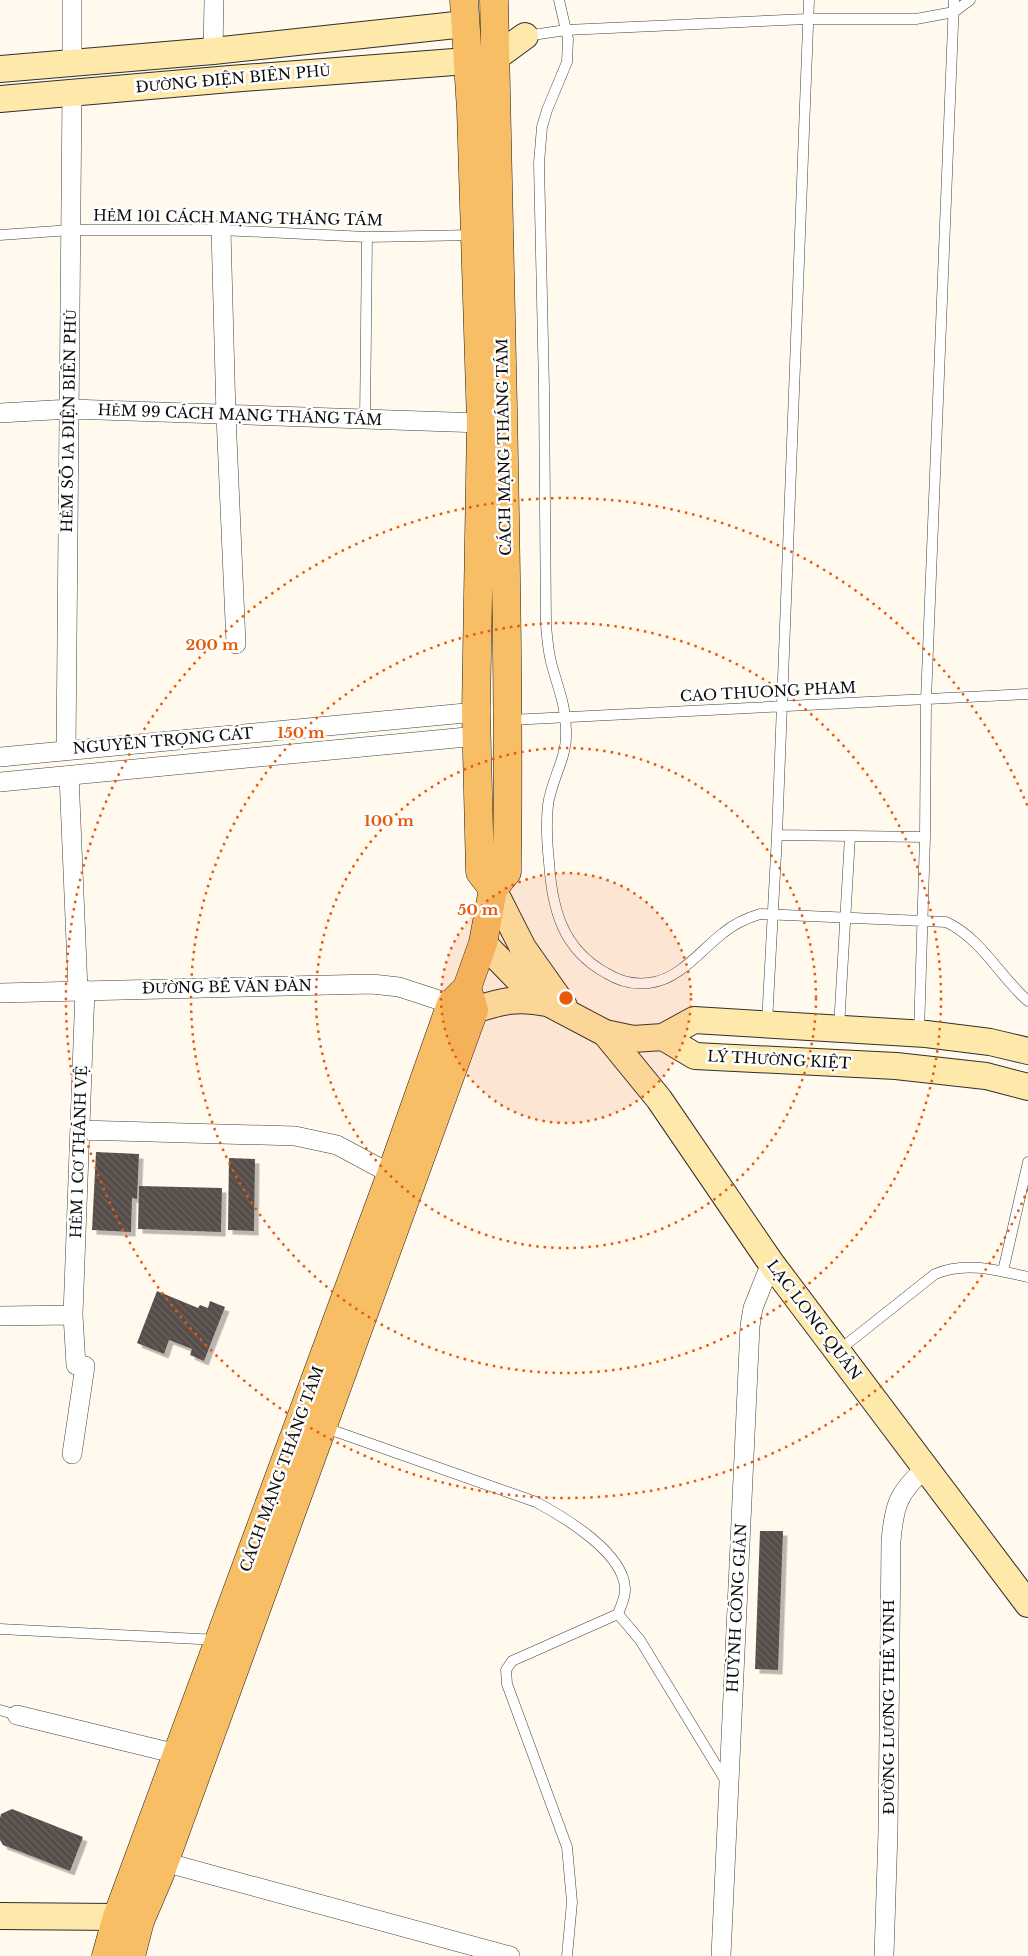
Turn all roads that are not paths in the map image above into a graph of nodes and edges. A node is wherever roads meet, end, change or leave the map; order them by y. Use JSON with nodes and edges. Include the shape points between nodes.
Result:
{"nodes":[{"id":1,"x":72,"y":0,"type":"edge"},
{"id":2,"x":214,"y":0,"type":"edge"},
{"id":3,"x":559,"y":0,"type":"edge"},
{"id":4,"x":809,"y":0,"type":"edge"},
{"id":5,"x":954,"y":0,"type":"edge"},
{"id":6,"x":970,"y":0,"type":"edge"},
{"id":7,"x":464,"y":12,"type":"edge"},
{"id":8,"x":494,"y":12,"type":"edge"},
{"id":9,"x":954,"y":12,"type":"junction"},
{"id":10,"x":808,"y":19,"type":"junction"},
{"id":11,"x":566,"y":30,"type":"junction"},
{"id":12,"x":525,"y":36,"type":"junction"},
{"id":13,"x":213,"y":51,"type":"junction"},
{"id":14,"x":495,"y":58,"type":"junction"},
{"id":15,"x":467,"y":61,"type":"junction"},
{"id":16,"x":72,"y":64,"type":"junction"},
{"id":17,"x":0,"y":68,"type":"edge"},
{"id":18,"x":72,"y":92,"type":"junction"},
{"id":19,"x":0,"y":99,"type":"edge"},
{"id":20,"x":71,"y":230,"type":"junction"},
{"id":21,"x":222,"y":230,"type":"junction"},
{"id":22,"x":0,"y":235,"type":"edge"},
{"id":23,"x":476,"y":236,"type":"junction"},
{"id":24,"x":367,"y":237,"type":"junction"},
{"id":25,"x":70,"y":409,"type":"junction"},
{"id":26,"x":0,"y":413,"type":"edge"},
{"id":27,"x":226,"y":415,"type":"junction"},
{"id":28,"x":365,"y":420,"type":"junction"},
{"id":29,"x":481,"y":423,"type":"junction"},
{"id":30,"x":508,"y":610,"type":"junction"},
{"id":31,"x":478,"y":611,"type":"junction"},
{"id":32,"x":236,"y":644,"type":"dead end"},
{"id":33,"x":1028,"y":694,"type":"edge"},
{"id":34,"x":926,"y":700,"type":"junction"},
{"id":35,"x":781,"y":706,"type":"junction"},
{"id":36,"x":566,"y":717,"type":"junction"},
{"id":37,"x":509,"y":720,"type":"junction"},
{"id":38,"x":477,"y":723,"type":"junction"},
{"id":39,"x":66,"y":750,"type":"junction"},
{"id":40,"x":0,"y":757,"type":"edge"},
{"id":41,"x":69,"y":775,"type":"junction"},
{"id":42,"x":0,"y":782,"type":"edge"},
{"id":43,"x":777,"y":835,"type":"junction"},
{"id":44,"x":850,"y":836,"type":"junction"},
{"id":45,"x":925,"y":837,"type":"junction"},
{"id":46,"x":493,"y":889,"type":"junction"},
{"id":47,"x":773,"y":915,"type":"junction"},
{"id":48,"x":845,"y":918,"type":"junction"},
{"id":49,"x":923,"y":921,"type":"junction"},
{"id":50,"x":483,"y":944,"type":"junction"},
{"id":51,"x":81,"y":990,"type":"junction"},
{"id":52,"x":0,"y":993,"type":"edge"},
{"id":53,"x":464,"y":1000,"type":"junction"},
{"id":54,"x":1028,"y":1001,"type":"edge"},
{"id":55,"x":559,"y":1009,"type":"junction"},
{"id":56,"x":766,"y":1025,"type":"junction"},
{"id":57,"x":839,"y":1029,"type":"junction"},
{"id":58,"x":605,"y":1033,"type":"junction"},
{"id":59,"x":919,"y":1033,"type":"junction"},
{"id":60,"x":663,"y":1038,"type":"junction"},
{"id":61,"x":1028,"y":1051,"type":"edge"},
{"id":62,"x":1028,"y":1087,"type":"edge"},
{"id":63,"x":80,"y":1130,"type":"junction"},
{"id":64,"x":1028,"y":1162,"type":"edge"},
{"id":65,"x":391,"y":1174,"type":"junction"},
{"id":66,"x":771,"y":1263,"type":"junction"},
{"id":67,"x":1003,"y":1272,"type":"junction"},
{"id":68,"x":1028,"y":1277,"type":"edge"},
{"id":69,"x":72,"y":1315,"type":"junction"},
{"id":70,"x":0,"y":1316,"type":"edge"},
{"id":71,"x":837,"y":1352,"type":"junction"},
{"id":72,"x":322,"y":1427,"type":"junction"},
{"id":73,"x":72,"y":1454,"type":"dead end"},
{"id":74,"x":925,"y":1469,"type":"junction"},
{"id":75,"x":1028,"y":1604,"type":"edge"},
{"id":76,"x":618,"y":1614,"type":"junction"},
{"id":77,"x":0,"y":1629,"type":"edge"},
{"id":78,"x":219,"y":1640,"type":"junction"},
{"id":79,"x":9,"y":1713,"type":"edge"},
{"id":80,"x":177,"y":1754,"type":"junction"},
{"id":81,"x":728,"y":1785,"type":"junction"},
{"id":82,"x":164,"y":1862,"type":"junction"},
{"id":83,"x":0,"y":1916,"type":"edge"},
{"id":84,"x":128,"y":1919,"type":"junction"},
{"id":85,"x":106,"y":1956,"type":"edge"},
{"id":86,"x":131,"y":1956,"type":"edge"},
{"id":87,"x":510,"y":1956,"type":"edge"},
{"id":88,"x":567,"y":1956,"type":"edge"},
{"id":89,"x":721,"y":1956,"type":"edge"},
{"id":90,"x":884,"y":1956,"type":"edge"}],
"edges":[{"from":1,"to":16,"type":"street"},
{"from":2,"to":13,"type":"street"},
{"from":3,"to":11,"type":"lane"},
{"from":4,"to":10,"type":"lane"},
{"from":5,"to":9,"type":"lane"},
{"from":6,"to":9,"type":"lane"},
{"from":7,"to":8,"type":"main road"},
{"from":7,"to":13,"type":"main road","name":"ĐƯỜNG ĐIỆN BIÊN PHỦ","via":[[353,38]]},
{"from":7,"to":15,"type":"main road","name":"CÁCH MẠNG THÁNG TÁM"},
{"from":8,"to":12,"type":"main road"},
{"from":8,"to":14,"type":"main road","name":"CÁCH MẠNG THÁNG TÁM"},
{"from":9,"to":10,"type":"lane","via":[[916,18]]},
{"from":9,"to":34,"type":"lane"},
{"from":10,"to":11,"type":"lane"},
{"from":10,"to":35,"type":"lane"},
{"from":11,"to":12,"type":"lane"},
{"from":11,"to":36,"type":"lane","via":[[567,62],[546,110],[539,163],[546,625],[549,653]]},
{"from":12,"to":14,"type":"main road"},
{"from":13,"to":16,"type":"main road","name":"ĐƯỜNG ĐIỆN BIÊN PHỦ"},
{"from":14,"to":15,"type":"main road"},
{"from":14,"to":30,"type":"main road","name":"CÁCH MẠNG THÁNG TÁM"},
{"from":15,"to":18,"type":"main road","name":"ĐƯỜNG ĐIỆN BIÊN PHỦ"},
{"from":15,"to":23,"type":"main road","name":"CÁCH MẠNG THÁNG TÁM"},
{"from":16,"to":17,"type":"main road","name":"ĐƯỜNG ĐIỆN BIÊN PHỦ"},
{"from":18,"to":19,"type":"main road","name":"ĐƯỜNG ĐIỆN BIÊN PHỦ"},
{"from":18,"to":20,"type":"street","name":"HẺM SỐ 1A ĐIỆN BIÊN PHỦ"},
{"from":20,"to":21,"type":"lane","name":"HẺM 101 CÁCH MẠNG THÁNG TÁM"},
{"from":20,"to":22,"type":"lane","name":"HẺM 101 CÁCH MẠNG THÁNG TÁM"},
{"from":20,"to":25,"type":"street","name":"HẺM SỐ 1A ĐIỆN BIÊN PHỦ"},
{"from":21,"to":24,"type":"lane","name":"HẺM 101 CÁCH MẠNG THÁNG TÁM"},
{"from":21,"to":27,"type":"street"},
{"from":23,"to":24,"type":"lane","name":"HẺM 101 CÁCH MẠNG THÁNG TÁM"},
{"from":23,"to":29,"type":"main road","name":"CÁCH MẠNG THÁNG TÁM"},
{"from":24,"to":28,"type":"lane"},
{"from":25,"to":26,"type":"street","name":"HẺM 99 CÁCH MẠNG THÁNG TÁM"},
{"from":25,"to":27,"type":"street","name":"HẺM 99 CÁCH MẠNG THÁNG TÁM"},
{"from":25,"to":39,"type":"street","name":"HẺM SỐ 1A ĐIỆN BIÊN PHỦ"},
{"from":27,"to":28,"type":"street","name":"HẺM 99 CÁCH MẠNG THÁNG TÁM"},
{"from":27,"to":32,"type":"street"},
{"from":28,"to":29,"type":"street","name":"HẺM 99 CÁCH MẠNG THÁNG TÁM"},
{"from":29,"to":31,"type":"main road","name":"CÁCH MẠNG THÁNG TÁM"},
{"from":30,"to":31,"type":"main road"},
{"from":30,"to":37,"type":"main road","name":"CÁCH MẠNG THÁNG TÁM"},
{"from":31,"to":38,"type":"main road","name":"CÁCH MẠNG THÁNG TÁM"},
{"from":33,"to":34,"type":"lane","name":"CAO THUONG PHAM"},
{"from":34,"to":35,"type":"lane","name":"CAO THUONG PHAM"},
{"from":34,"to":45,"type":"lane"},
{"from":35,"to":36,"type":"lane","name":"CAO THUONG PHAM"},
{"from":35,"to":43,"type":"lane"},
{"from":36,"to":37,"type":"lane","name":"CAO THUONG PHAM"},
{"from":36,"to":47,"type":"lane","via":[[566,738],[548,807],[551,891],[570,942],[587,961],[618,980],[650,983],[686,966],[724,932],[745,919],[760,914]]},
{"from":37,"to":38,"type":"main road"},
{"from":37,"to":46,"type":"main road","name":"CÁCH MẠNG THÁNG TÁM","via":[[508,872]]},
{"from":38,"to":39,"type":"street","name":"NGUYỄN TRỌNG CÁT"},
{"from":38,"to":41,"type":"street"},
{"from":38,"to":46,"type":"main road","name":"CÁCH MẠNG THÁNG TÁM","via":[[480,872]]},
{"from":39,"to":40,"type":"street","name":"NGUYỄN TRỌNG CÁT"},
{"from":41,"to":42,"type":"street"},
{"from":41,"to":51,"type":"street","name":"HẺM 1 CƠ THÁNH VỆ"},
{"from":43,"to":44,"type":"lane"},
{"from":43,"to":47,"type":"lane"},
{"from":44,"to":45,"type":"lane"},
{"from":44,"to":48,"type":"lane"},
{"from":45,"to":49,"type":"lane"},
{"from":46,"to":50,"type":"main road","name":"CÁCH MẠNG THÁNG TÁM"},
{"from":46,"to":55,"type":"main road","name":"LẠC LONG QUÂN"},
{"from":47,"to":48,"type":"lane"},
{"from":47,"to":56,"type":"lane"},
{"from":48,"to":49,"type":"lane"},
{"from":48,"to":57,"type":"lane"},
{"from":49,"to":54,"type":"lane","via":[[946,922],[959,928]]},
{"from":49,"to":59,"type":"lane"},
{"from":50,"to":53,"type":"main road","name":"CÁCH MẠNG THÁNG TÁM"},
{"from":50,"to":55,"type":"main road","name":"LẠC LONG QUÂN","via":[[526,987]]},
{"from":51,"to":52,"type":"street","name":"ĐƯỜNG BẾ VĂN ĐÀN"},
{"from":51,"to":53,"type":"street","name":"ĐƯỜNG BẾ VĂN ĐÀN","via":[[372,984]]},
{"from":51,"to":63,"type":"street","name":"HẺM 1 CƠ THÁNH VỆ"},
{"from":53,"to":55,"type":"main road","via":[[524,998]]},
{"from":53,"to":65,"type":"main road","name":"CÁCH MẠNG THÁNG TÁM"},
{"from":53,"to":72,"type":"main road","name":"CÁCH MẠNG THÁNG TÁM"},
{"from":55,"to":58,"type":"main road","name":"LẠC LONG QUÂN"},
{"from":56,"to":57,"type":"main road"},
{"from":56,"to":60,"type":"main road","via":[[694,1020]]},
{"from":57,"to":59,"type":"main road"},
{"from":58,"to":60,"type":"main road","name":"LẠC LONG QUÂN","via":[[633,1039]]},
{"from":58,"to":66,"type":"main road","name":"LẠC LONG QUÂN","via":[[659,1099]]},
{"from":59,"to":61,"type":"main road","via":[[990,1042]]},
{"from":60,"to":62,"type":"main road","name":"LÝ THƯỜNG KIỆT","via":[[695,1056],[905,1067],[986,1076]]},
{"from":63,"to":65,"type":"street","via":[[295,1136],[337,1146]]},
{"from":63,"to":69,"type":"street","name":"HẺM 1 CƠ THÁNH VỆ"},
{"from":64,"to":67,"type":"lane"},
{"from":65,"to":78,"type":"main road","name":"CÁCH MẠNG THÁNG TÁM"},
{"from":66,"to":71,"type":"main road","name":"LẠC LONG QUÂN"},
{"from":66,"to":81,"type":"street","name":"HUỲNH CÔNG GIẢN","via":[[759,1291],[750,1326]]},
{"from":67,"to":68,"type":"lane"},
{"from":67,"to":71,"type":"lane","via":[[957,1267],[935,1274]]},
{"from":69,"to":70,"type":"street"},
{"from":69,"to":73,"type":"street","name":"HẺM 1 CƠ THÁNH VỆ","via":[[76,1365],[85,1366]]},
{"from":71,"to":74,"type":"main road","name":"LẠC LONG QUÂN"},
{"from":72,"to":76,"type":"lane","via":[[536,1502],[568,1520],[595,1541],[618,1566],[626,1589]]},
{"from":72,"to":82,"type":"main road","name":"CÁCH MẠNG THÁNG TÁM"},
{"from":74,"to":75,"type":"main road","name":"LẠC LONG QUÂN"},
{"from":74,"to":90,"type":"street","name":"ĐƯỜNG LƯƠNG THẾ VINH","via":[[898,1500],[891,1532]]},
{"from":76,"to":81,"type":"lane","via":[[640,1640]]},
{"from":76,"to":88,"type":"lane","via":[[518,1657],[508,1666],[506,1674],[525,1736],[567,1847],[572,1902]]},
{"from":77,"to":78,"type":"lane"},
{"from":78,"to":80,"type":"main road","name":"CÁCH MẠNG THÁNG TÁM"},
{"from":79,"to":80,"type":"street"},
{"from":80,"to":84,"type":"main road","name":"CÁCH MẠNG THÁNG TÁM"},
{"from":81,"to":89,"type":"street","name":"HUỲNH CÔNG GIẢN"},
{"from":82,"to":84,"type":"main road","name":"CÁCH MẠNG THÁNG TÁM"},
{"from":82,"to":87,"type":"street"},
{"from":83,"to":84,"type":"main road"},
{"from":84,"to":85,"type":"main road","name":"CÁCH MẠNG THÁNG TÁM"},
{"from":84,"to":86,"type":"main road","name":"CÁCH MẠNG THÁNG TÁM"}]}
